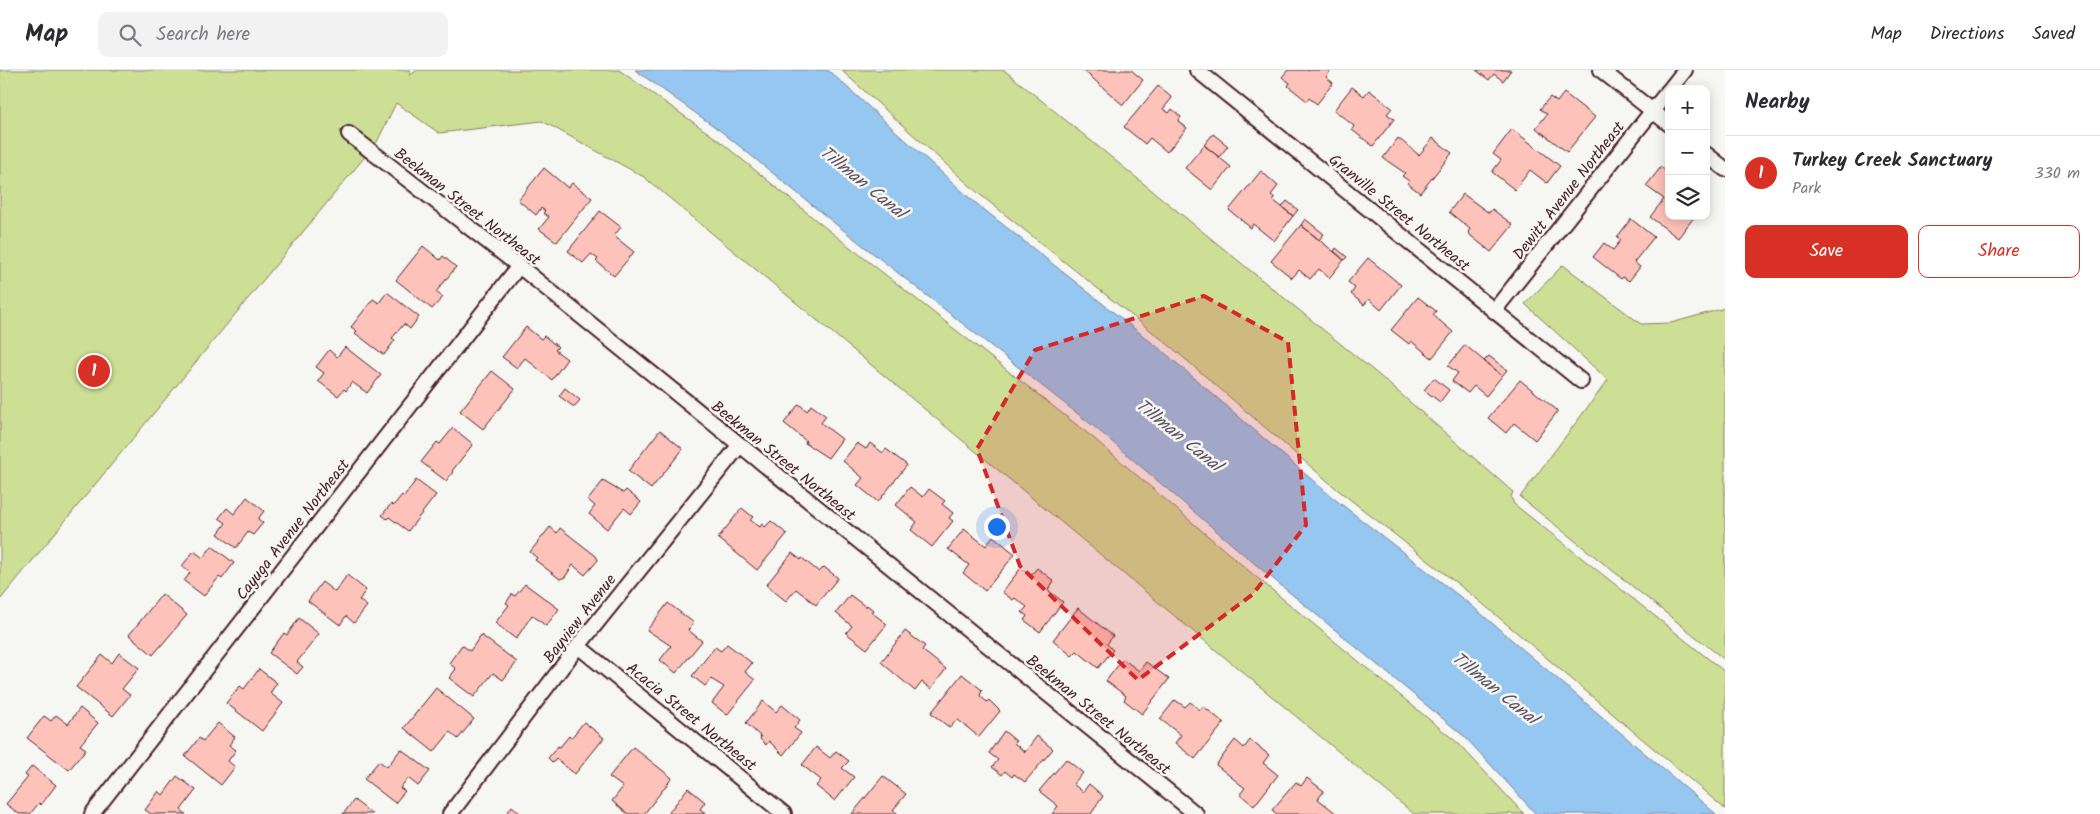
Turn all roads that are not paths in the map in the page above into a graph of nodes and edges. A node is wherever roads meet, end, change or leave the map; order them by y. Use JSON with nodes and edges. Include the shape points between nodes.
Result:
{"nodes":[{"id":1,"x":1197,"y":70,"type":"edge"},
{"id":2,"x":1601,"y":70,"type":"edge"},
{"id":3,"x":1685,"y":70,"type":"edge"},
{"id":4,"x":1672,"y":85,"type":"edge"},
{"id":5,"x":1665,"y":94,"type":"edge"},
{"id":6,"x":1652,"y":111,"type":"junction"},
{"id":7,"x":1665,"y":121,"type":"edge"},
{"id":8,"x":349,"y":134,"type":"dead end"},
{"id":9,"x":1710,"y":157,"type":"edge"},
{"id":10,"x":1725,"y":169,"type":"edge"},
{"id":11,"x":519,"y":266,"type":"junction"},
{"id":12,"x":1494,"y":311,"type":"junction"},
{"id":13,"x":1581,"y":382,"type":"dead end"},
{"id":14,"x":739,"y":446,"type":"junction"},
{"id":15,"x":578,"y":646,"type":"junction"},
{"id":16,"x":92,"y":814,"type":"edge"},
{"id":17,"x":450,"y":814,"type":"edge"},
{"id":18,"x":784,"y":814,"type":"edge"},
{"id":19,"x":1196,"y":814,"type":"edge"}],
"edges":[{"from":1,"to":12,"type":"street","name":"Granville Street Northeast"},
{"from":2,"to":6,"type":"street"},
{"from":3,"to":4,"type":"street","name":"Dewitt Avenue Northeast"},
{"from":5,"to":6,"type":"street","name":"Dewitt Avenue Northeast"},
{"from":6,"to":7,"type":"street"},
{"from":6,"to":12,"type":"street","name":"Dewitt Avenue Northeast"},
{"from":8,"to":11,"type":"street","name":"Beekman Street Northeast"},
{"from":9,"to":10,"type":"street"},
{"from":11,"to":14,"type":"street","name":"Beekman Street Northeast"},
{"from":11,"to":16,"type":"street","name":"Cayuga Avenue Northeast"},
{"from":12,"to":13,"type":"street","name":"Granville Street Northeast"},
{"from":14,"to":15,"type":"street","name":"Bayview Avenue"},
{"from":14,"to":19,"type":"street","name":"Beekman Street Northeast"},
{"from":15,"to":17,"type":"street","name":"Bayview Avenue"},
{"from":15,"to":18,"type":"street","name":"Acacia Street Northeast"}]}
